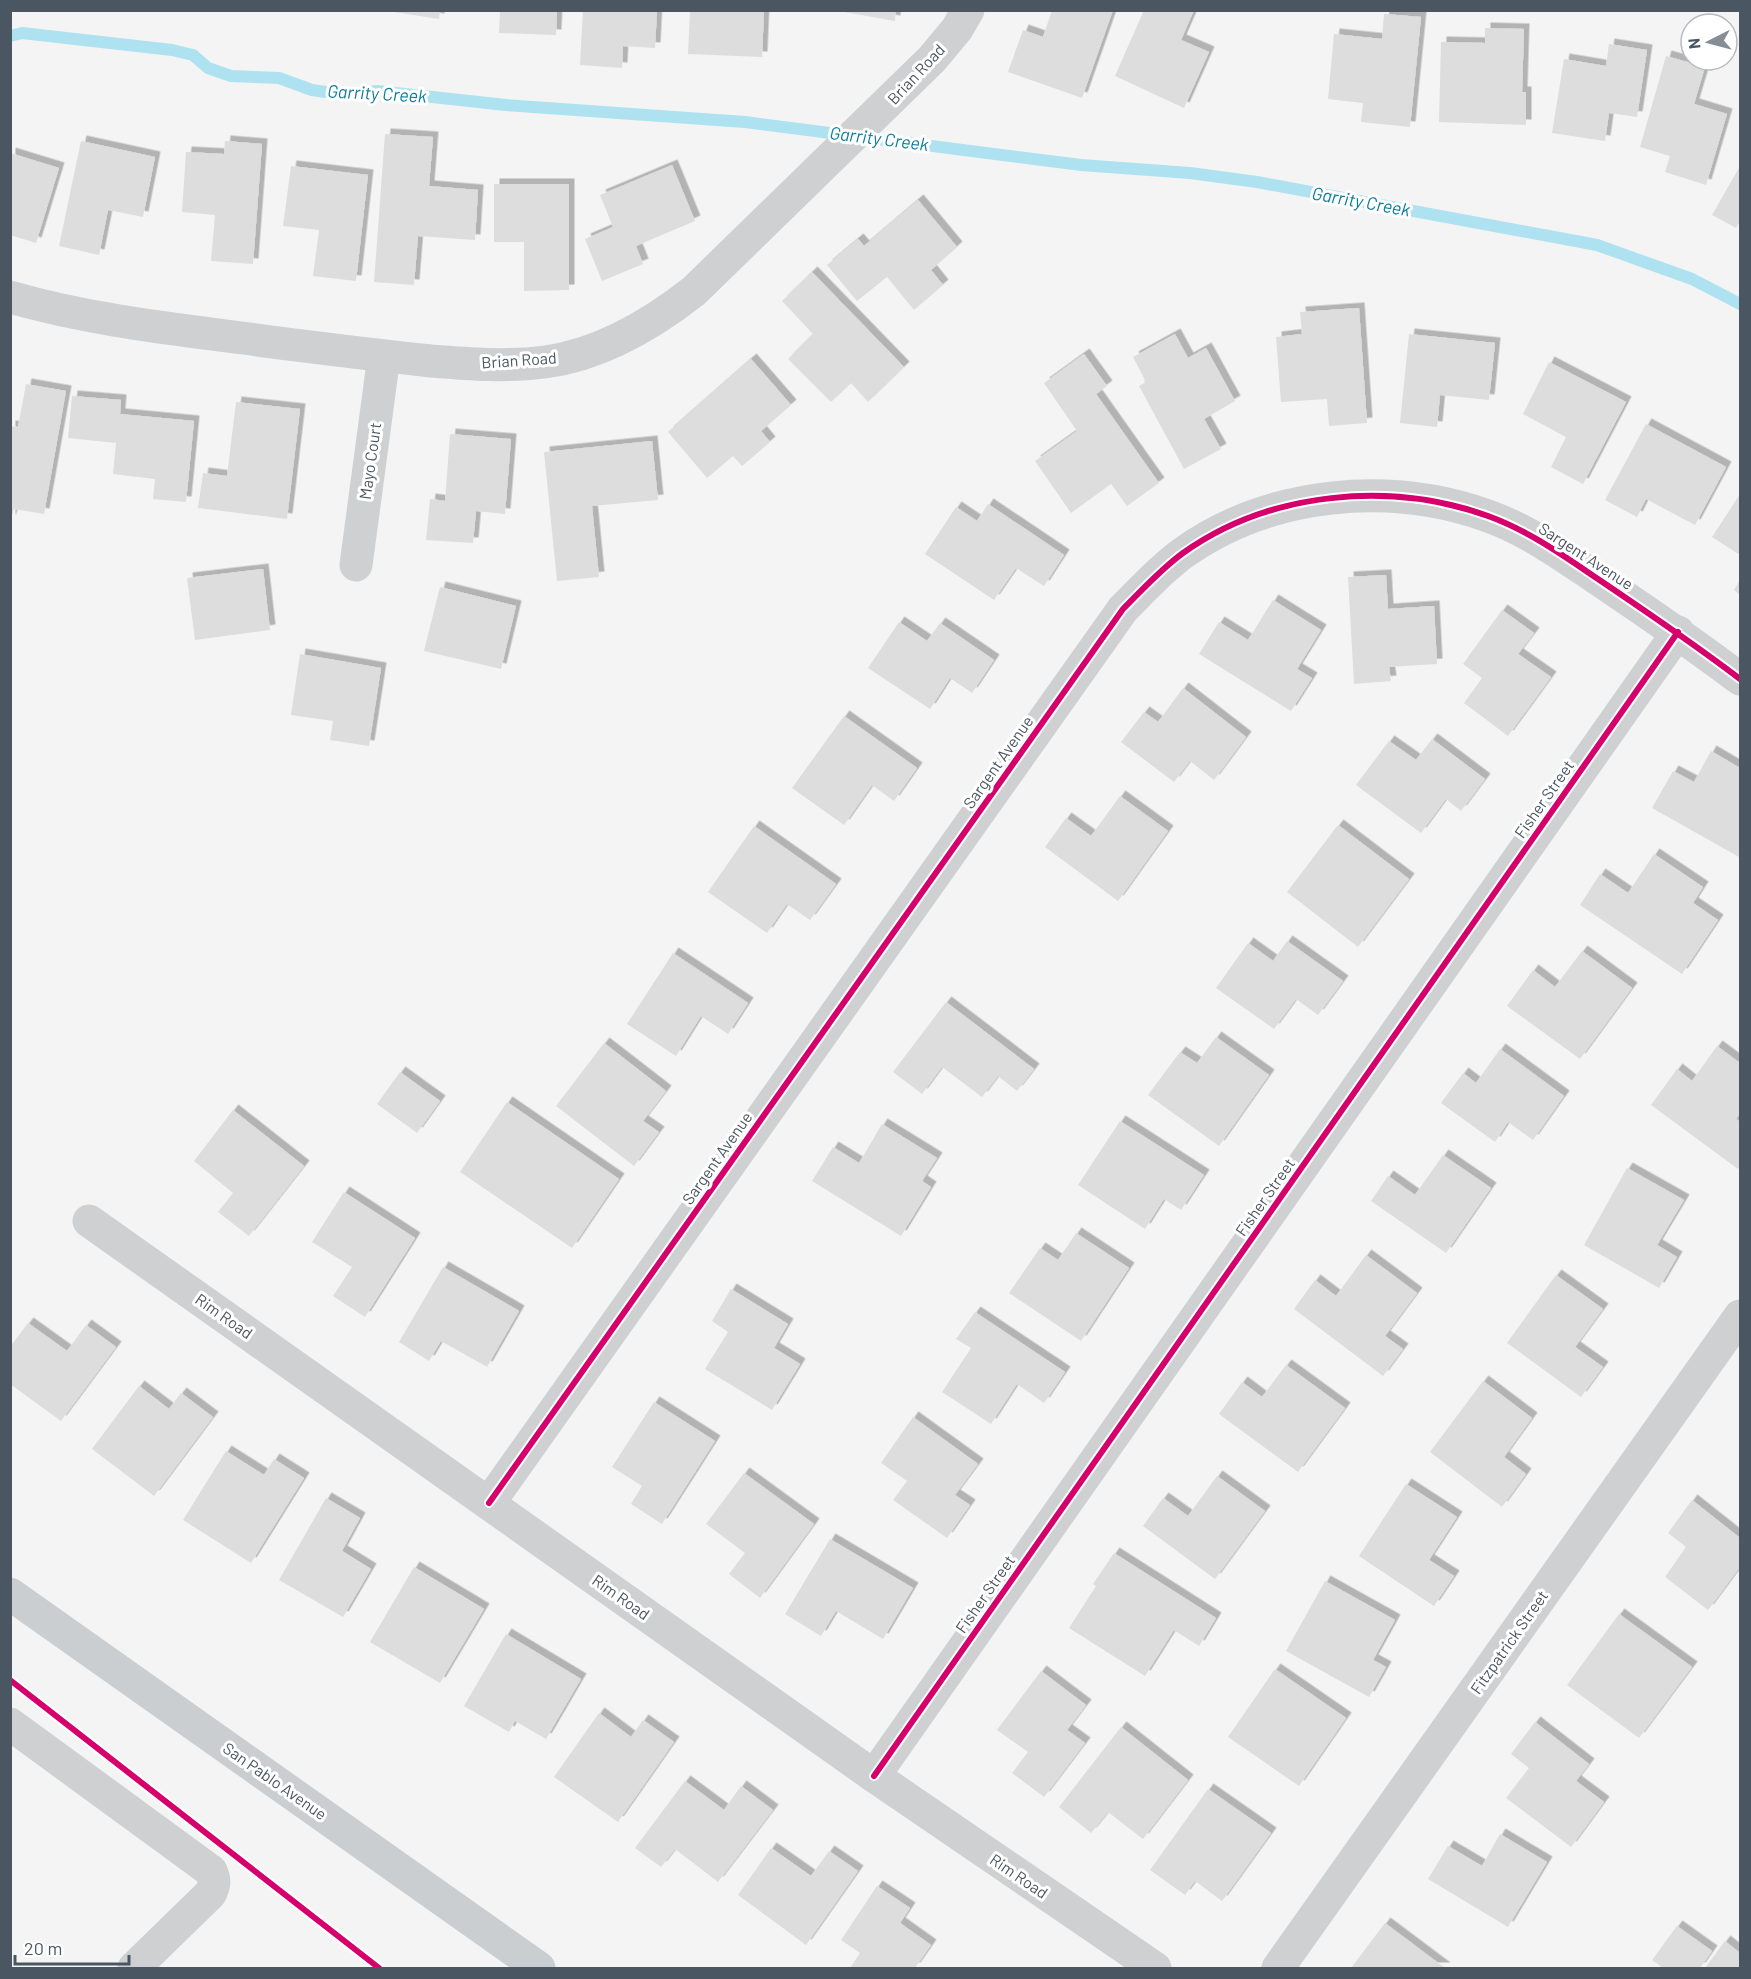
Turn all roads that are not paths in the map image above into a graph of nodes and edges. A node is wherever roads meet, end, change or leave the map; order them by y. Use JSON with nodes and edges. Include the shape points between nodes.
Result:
{"nodes":[{"id":1,"x":968,"y":10,"type":"edge"},
{"id":2,"x":10,"y":297,"type":"edge"},
{"id":3,"x":384,"y":356,"type":"junction"},
{"id":4,"x":356,"y":565,"type":"dead end"},
{"id":5,"x":1678,"y":633,"type":"junction"},
{"id":6,"x":1740,"y":679,"type":"edge"},
{"id":7,"x":89,"y":1221,"type":"dead end"},
{"id":8,"x":1740,"y":1316,"type":"edge"},
{"id":9,"x":489,"y":1503,"type":"junction"},
{"id":10,"x":10,"y":1594,"type":"edge"},
{"id":11,"x":10,"y":1725,"type":"edge"},
{"id":12,"x":873,"y":1776,"type":"junction"},
{"id":13,"x":134,"y":1968,"type":"edge"},
{"id":14,"x":539,"y":1968,"type":"edge"},
{"id":15,"x":1155,"y":1968,"type":"edge"},
{"id":16,"x":1278,"y":1968,"type":"edge"}],
"edges":[{"from":1,"to":3,"type":"street","name":"Brian Road","via":[[933,59],[694,291],[663,315],[586,352],[546,362],[502,365]]},
{"from":2,"to":3,"type":"street","name":"Brian Road","via":[[124,322]]},
{"from":3,"to":4,"type":"street","name":"Mayo Court"},
{"from":5,"to":6,"type":"street","name":"Sargent Avenue"},
{"from":5,"to":9,"type":"street","name":"Sargent Avenue","via":[[1538,539],[1489,516],[1436,501],[1380,494],[1321,499],[1250,519],[1184,552],[1123,609]]},
{"from":5,"to":12,"type":"street","name":"Fisher Street"},
{"from":7,"to":9,"type":"street","name":"Rim Road"},
{"from":8,"to":16,"type":"street","name":"Fitzpatrick Street"},
{"from":9,"to":12,"type":"street","name":"Rim Road"},
{"from":10,"to":14,"type":"main road","name":"San Pablo Avenue"},
{"from":11,"to":13,"type":"street","via":[[211,1871],[214,1887],[210,1894]]},
{"from":12,"to":15,"type":"street","name":"Rim Road"}]}
